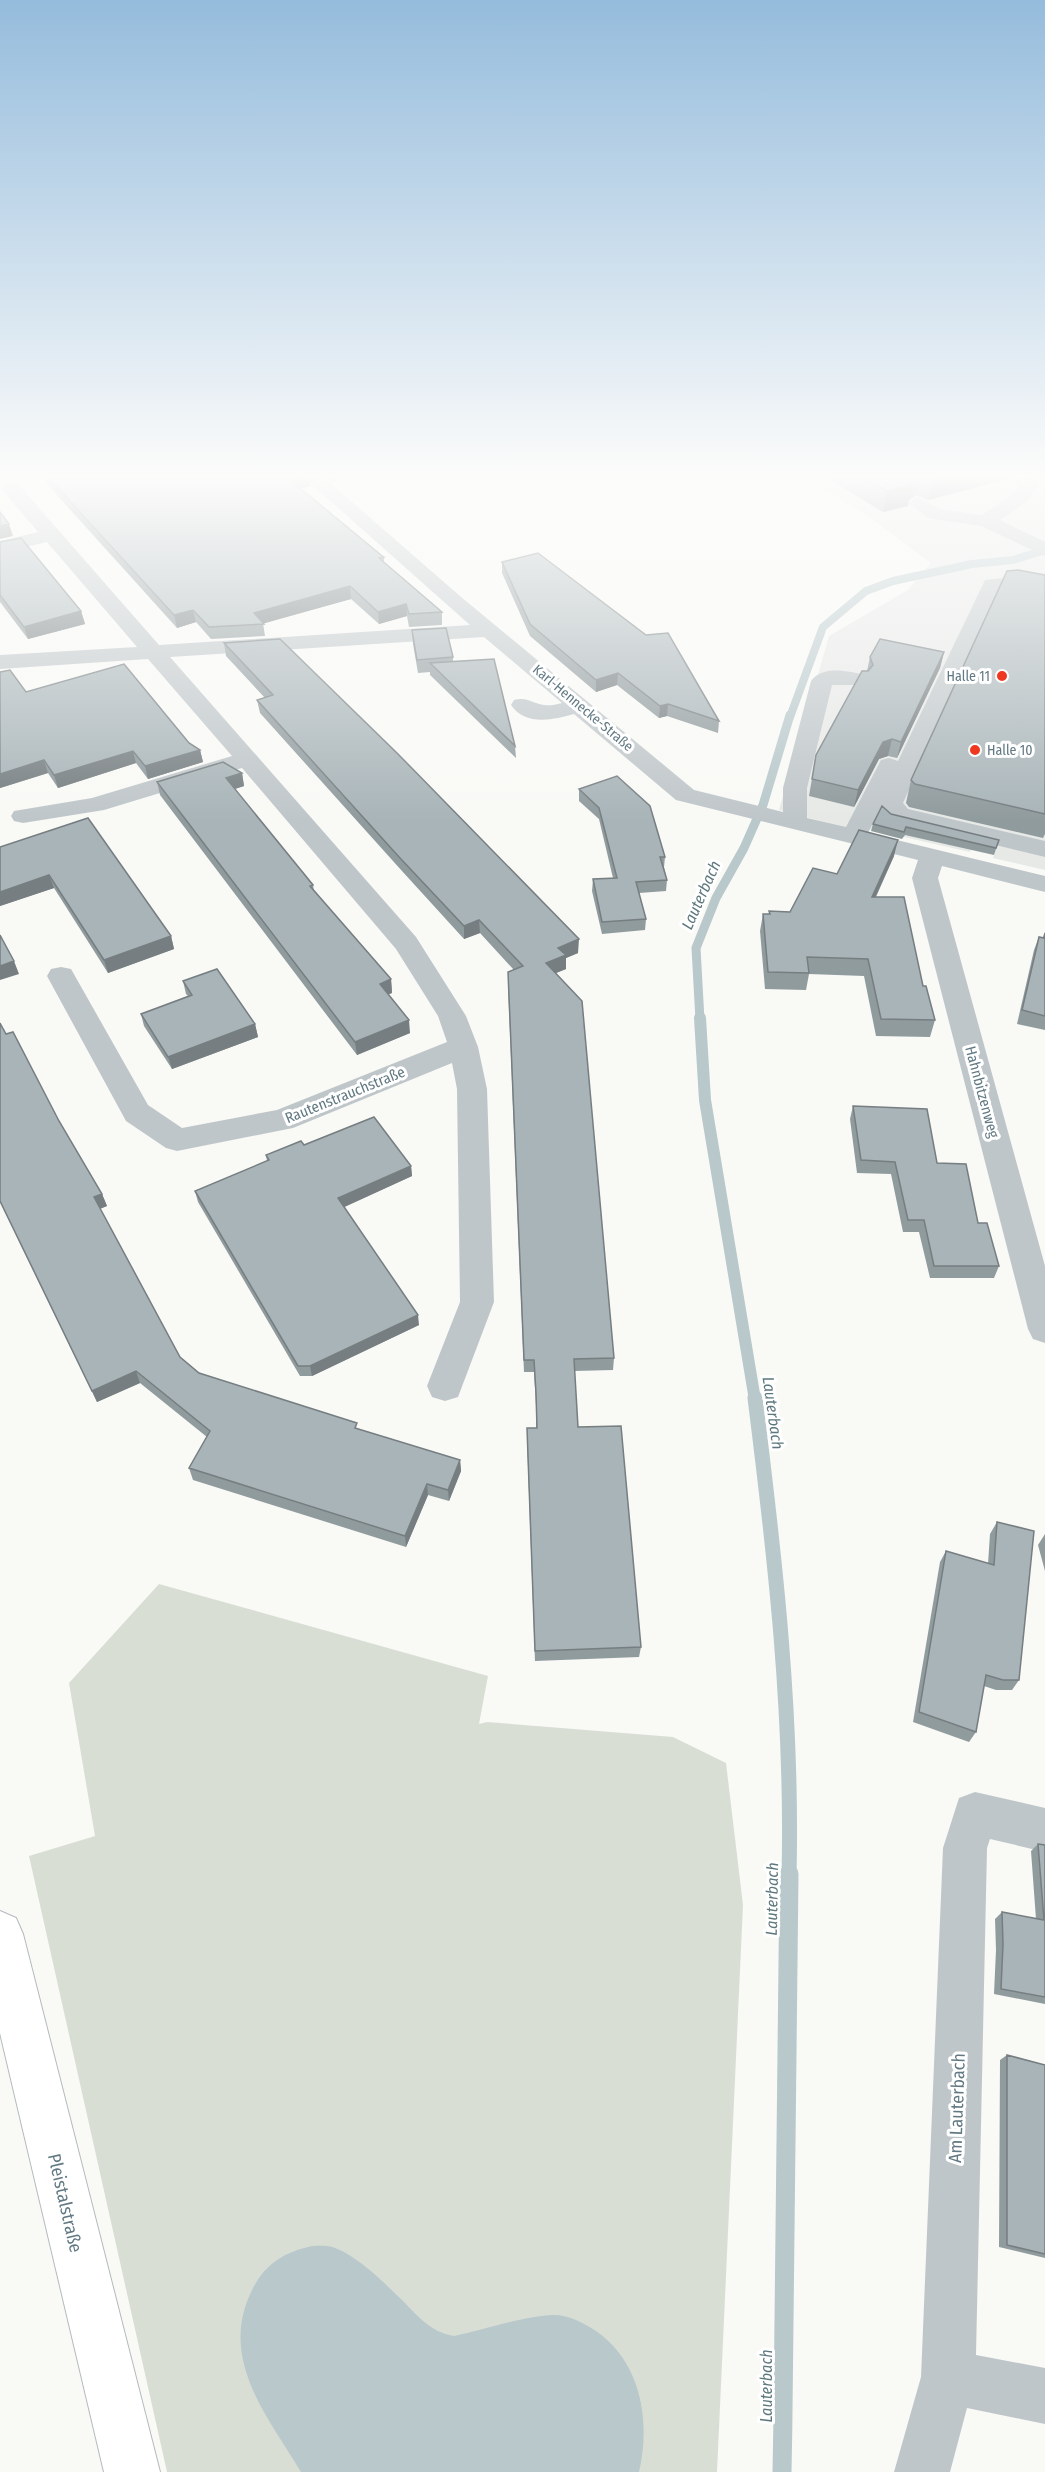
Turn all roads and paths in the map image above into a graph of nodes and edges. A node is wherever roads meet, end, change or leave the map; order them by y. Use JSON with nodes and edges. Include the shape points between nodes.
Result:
{"nodes":[{"id":1,"x":101,"y":590,"type":"edge"},
{"id":2,"x":443,"y":590,"type":"edge"},
{"id":3,"x":990,"y":590,"type":"edge"},
{"id":4,"x":489,"y":630,"type":"junction"},
{"id":5,"x":156,"y":652,"type":"junction"},
{"id":6,"x":1,"y":672,"type":"edge"},
{"id":7,"x":857,"y":680,"type":"edge"},
{"id":8,"x":522,"y":705,"type":"dead end"},
{"id":9,"x":579,"y":705,"type":"junction"},
{"id":10,"x":914,"y":706,"type":"edge"},
{"id":11,"x":247,"y":759,"type":"junction"},
{"id":12,"x":23,"y":816,"type":"dead end"},
{"id":13,"x":785,"y":819,"type":"junction"},
{"id":14,"x":854,"y":836,"type":"junction"},
{"id":15,"x":1041,"y":848,"type":"edge"},
{"id":16,"x":932,"y":855,"type":"junction"},
{"id":17,"x":1037,"y":882,"type":"edge"},
{"id":18,"x":61,"y":976,"type":"dead end"},
{"id":19,"x":463,"y":1047,"type":"junction"},
{"id":20,"x":1045,"y":1329,"type":"edge"},
{"id":21,"x":445,"y":1386,"type":"dead end"},
{"id":22,"x":1045,"y":1830,"type":"edge"},
{"id":23,"x":0,"y":1934,"type":"edge"},
{"id":24,"x":948,"y":2376,"type":"junction"},
{"id":25,"x":1045,"y":2396,"type":"edge"},
{"id":26,"x":132,"y":2472,"type":"edge"},
{"id":27,"x":922,"y":2472,"type":"edge"}],
"edges":[{"from":1,"to":5,"type":"street"},
{"from":2,"to":4,"type":"street","name":"Karl-Hennecke-Straße"},
{"from":3,"to":15,"type":"street","via":[[972,638],[891,803],[892,809],[899,814]]},
{"from":4,"to":5,"type":"street"},
{"from":4,"to":9,"type":"street","name":"Karl-Hennecke-Straße"},
{"from":5,"to":6,"type":"street"},
{"from":5,"to":11,"type":"street"},
{"from":7,"to":13,"type":"street","via":[[835,676],[822,681]]},
{"from":8,"to":9,"type":"street","via":[[539,715]]},
{"from":9,"to":13,"type":"street","name":"Karl-Hennecke-Straße","via":[[685,795]]},
{"from":10,"to":14,"type":"street"},
{"from":11,"to":12,"type":"street","via":[[95,805]]},
{"from":11,"to":19,"type":"street","via":[[406,943],[452,1016]]},
{"from":13,"to":14,"type":"street","name":"Karl-Hennecke-Straße"},
{"from":14,"to":16,"type":"street","name":"Karl-Hennecke-Straße"},
{"from":15,"to":17,"type":"street"},
{"from":16,"to":17,"type":"street","name":"Karl-Hennecke-Straße"},
{"from":16,"to":20,"type":"street","name":"Hahnbitzenweg","via":[[925,878]]},
{"from":18,"to":19,"type":"street","name":"Rautenstrauchstraße","via":[[137,1113],[177,1140],[282,1120]]},
{"from":19,"to":21,"type":"street","via":[[472,1089],[477,1302]]},
{"from":22,"to":24,"type":"street","name":"Am Lauterbach","via":[[975,1814],[965,1848]]},
{"from":23,"to":26,"type":"main road","name":"Pleistalstraße"},
{"from":24,"to":25,"type":"street"},
{"from":24,"to":27,"type":"street","name":"Am Lauterbach"}]}
